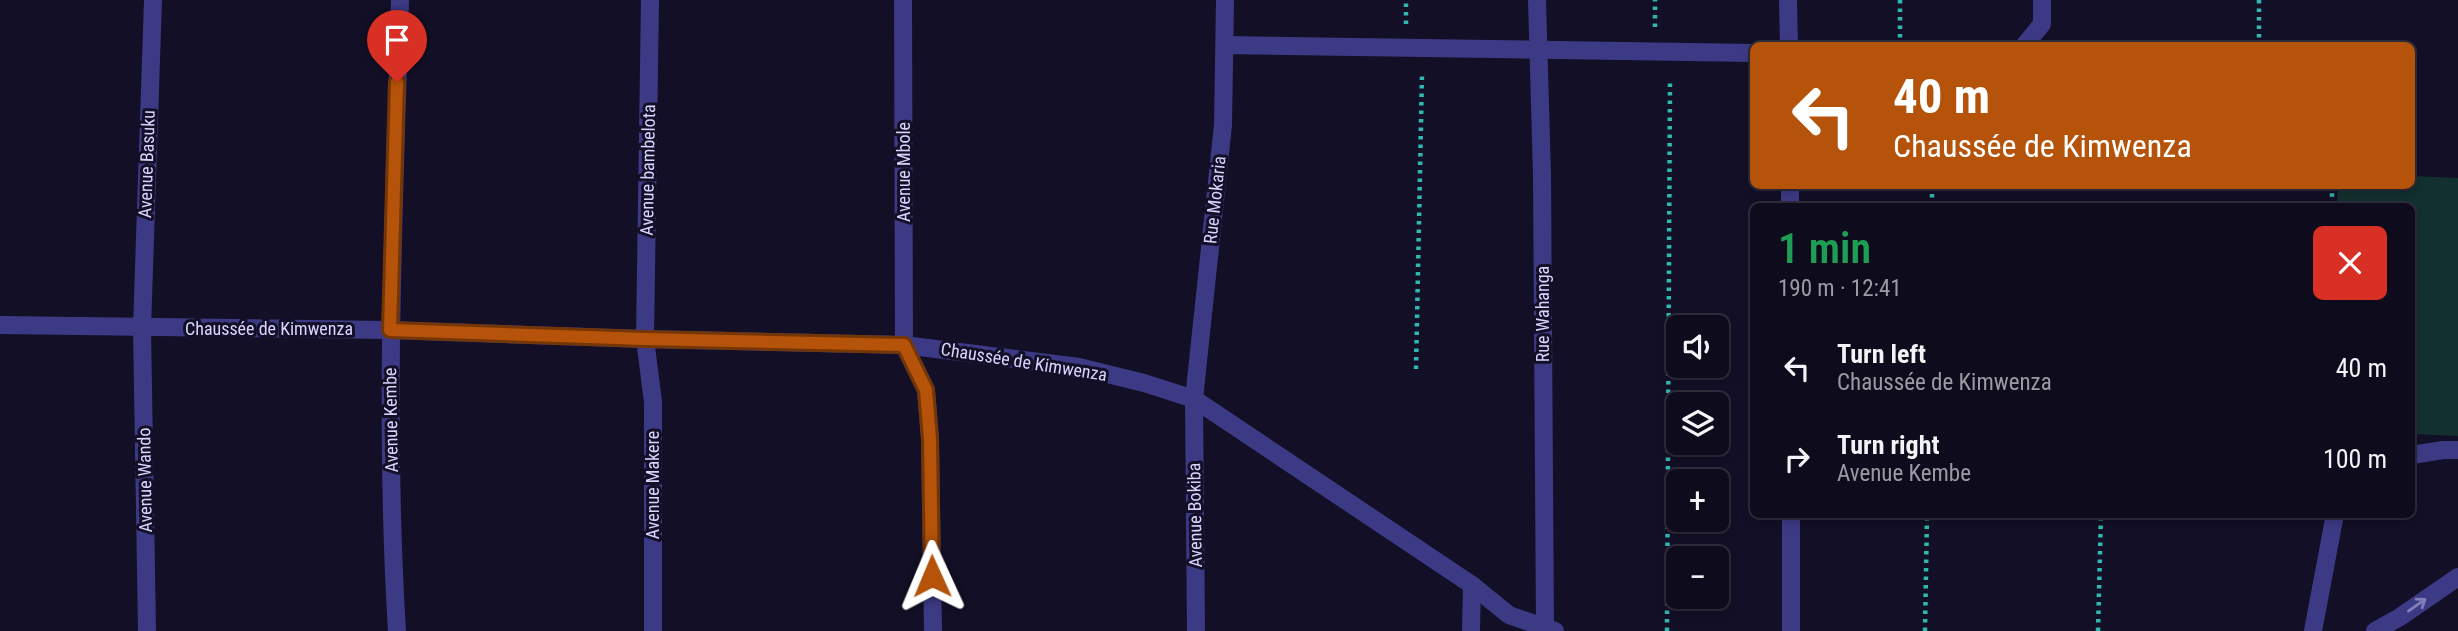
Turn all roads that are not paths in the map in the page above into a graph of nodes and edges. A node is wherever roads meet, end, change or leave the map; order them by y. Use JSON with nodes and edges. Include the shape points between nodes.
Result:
{"nodes":[{"id":1,"x":153,"y":0,"type":"edge"},
{"id":2,"x":400,"y":0,"type":"edge"},
{"id":3,"x":650,"y":0,"type":"edge"},
{"id":4,"x":903,"y":0,"type":"edge"},
{"id":5,"x":1225,"y":0,"type":"edge"},
{"id":6,"x":1537,"y":0,"type":"edge"},
{"id":7,"x":1788,"y":0,"type":"edge"},
{"id":8,"x":2042,"y":0,"type":"edge"},
{"id":9,"x":1789,"y":42,"type":"edge"},
{"id":10,"x":2027,"y":42,"type":"edge"},
{"id":11,"x":1225,"y":45,"type":"junction"},
{"id":12,"x":1538,"y":50,"type":"junction"},
{"id":13,"x":1750,"y":53,"type":"edge"},
{"id":14,"x":0,"y":325,"type":"edge"},
{"id":15,"x":142,"y":328,"type":"junction"},
{"id":16,"x":390,"y":330,"type":"junction"},
{"id":17,"x":645,"y":339,"type":"junction"},
{"id":18,"x":904,"y":345,"type":"junction"},
{"id":19,"x":1194,"y":399,"type":"junction"},
{"id":20,"x":2458,"y":450,"type":"edge"},
{"id":21,"x":2415,"y":455,"type":"edge"},
{"id":22,"x":1791,"y":518,"type":"edge"},
{"id":23,"x":2334,"y":518,"type":"edge"},
{"id":24,"x":2458,"y":577,"type":"edge"},
{"id":25,"x":1472,"y":585,"type":"junction"},
{"id":26,"x":1550,"y":629,"type":"edge"},
{"id":27,"x":147,"y":631,"type":"edge"},
{"id":28,"x":397,"y":631,"type":"edge"},
{"id":29,"x":653,"y":631,"type":"edge"},
{"id":30,"x":933,"y":631,"type":"edge"},
{"id":31,"x":1196,"y":631,"type":"edge"},
{"id":32,"x":1471,"y":631,"type":"edge"},
{"id":33,"x":1791,"y":631,"type":"edge"},
{"id":34,"x":2313,"y":631,"type":"edge"},
{"id":35,"x":2375,"y":631,"type":"edge"}],
"edges":[{"from":1,"to":15,"type":"street","name":"Avenue Basuku"},
{"from":2,"to":16,"type":"street","name":"Avenue Kembe"},
{"from":3,"to":17,"type":"street","name":"Avenue bambelota"},
{"from":4,"to":18,"type":"street","name":"Avenue Mbole"},
{"from":5,"to":11,"type":"street","name":"Rue Mokaria"},
{"from":6,"to":12,"type":"street","name":"Rue Wahanga"},
{"from":7,"to":9,"type":"street"},
{"from":8,"to":10,"type":"street","via":[[2042,24]]},
{"from":11,"to":12,"type":"street"},
{"from":11,"to":19,"type":"street","name":"Rue Mokaria","via":[[1223,125]]},
{"from":12,"to":13,"type":"street"},
{"from":12,"to":26,"type":"street","name":"Rue Wahanga"},
{"from":14,"to":15,"type":"street","name":"Chaussée de Kimwenza"},
{"from":15,"to":16,"type":"street","name":"Chaussée de Kimwenza"},
{"from":15,"to":27,"type":"street","name":"Avenue Wando"},
{"from":16,"to":17,"type":"street","name":"Chaussée de Kimwenza"},
{"from":16,"to":28,"type":"street","name":"Avenue Kembe"},
{"from":17,"to":18,"type":"street","name":"Chaussée de Kimwenza"},
{"from":17,"to":29,"type":"street","name":"Avenue Makere","via":[[653,402]]},
{"from":18,"to":19,"type":"street","name":"Chaussée de Kimwenza","via":[[1079,366]]},
{"from":18,"to":30,"type":"street","via":[[926,390]]},
{"from":19,"to":25,"type":"street","name":"Chaussée de Kimwenza"},
{"from":19,"to":31,"type":"street","name":"Avenue Bokiba"},
{"from":20,"to":21,"type":"street"},
{"from":22,"to":33,"type":"street"},
{"from":23,"to":34,"type":"street"},
{"from":35,"to":24,"type":"street","one_way":true},
{"from":25,"to":26,"type":"street","name":"Chaussée de Kimwenza","via":[[1509,615]]},
{"from":25,"to":32,"type":"street"}]}
